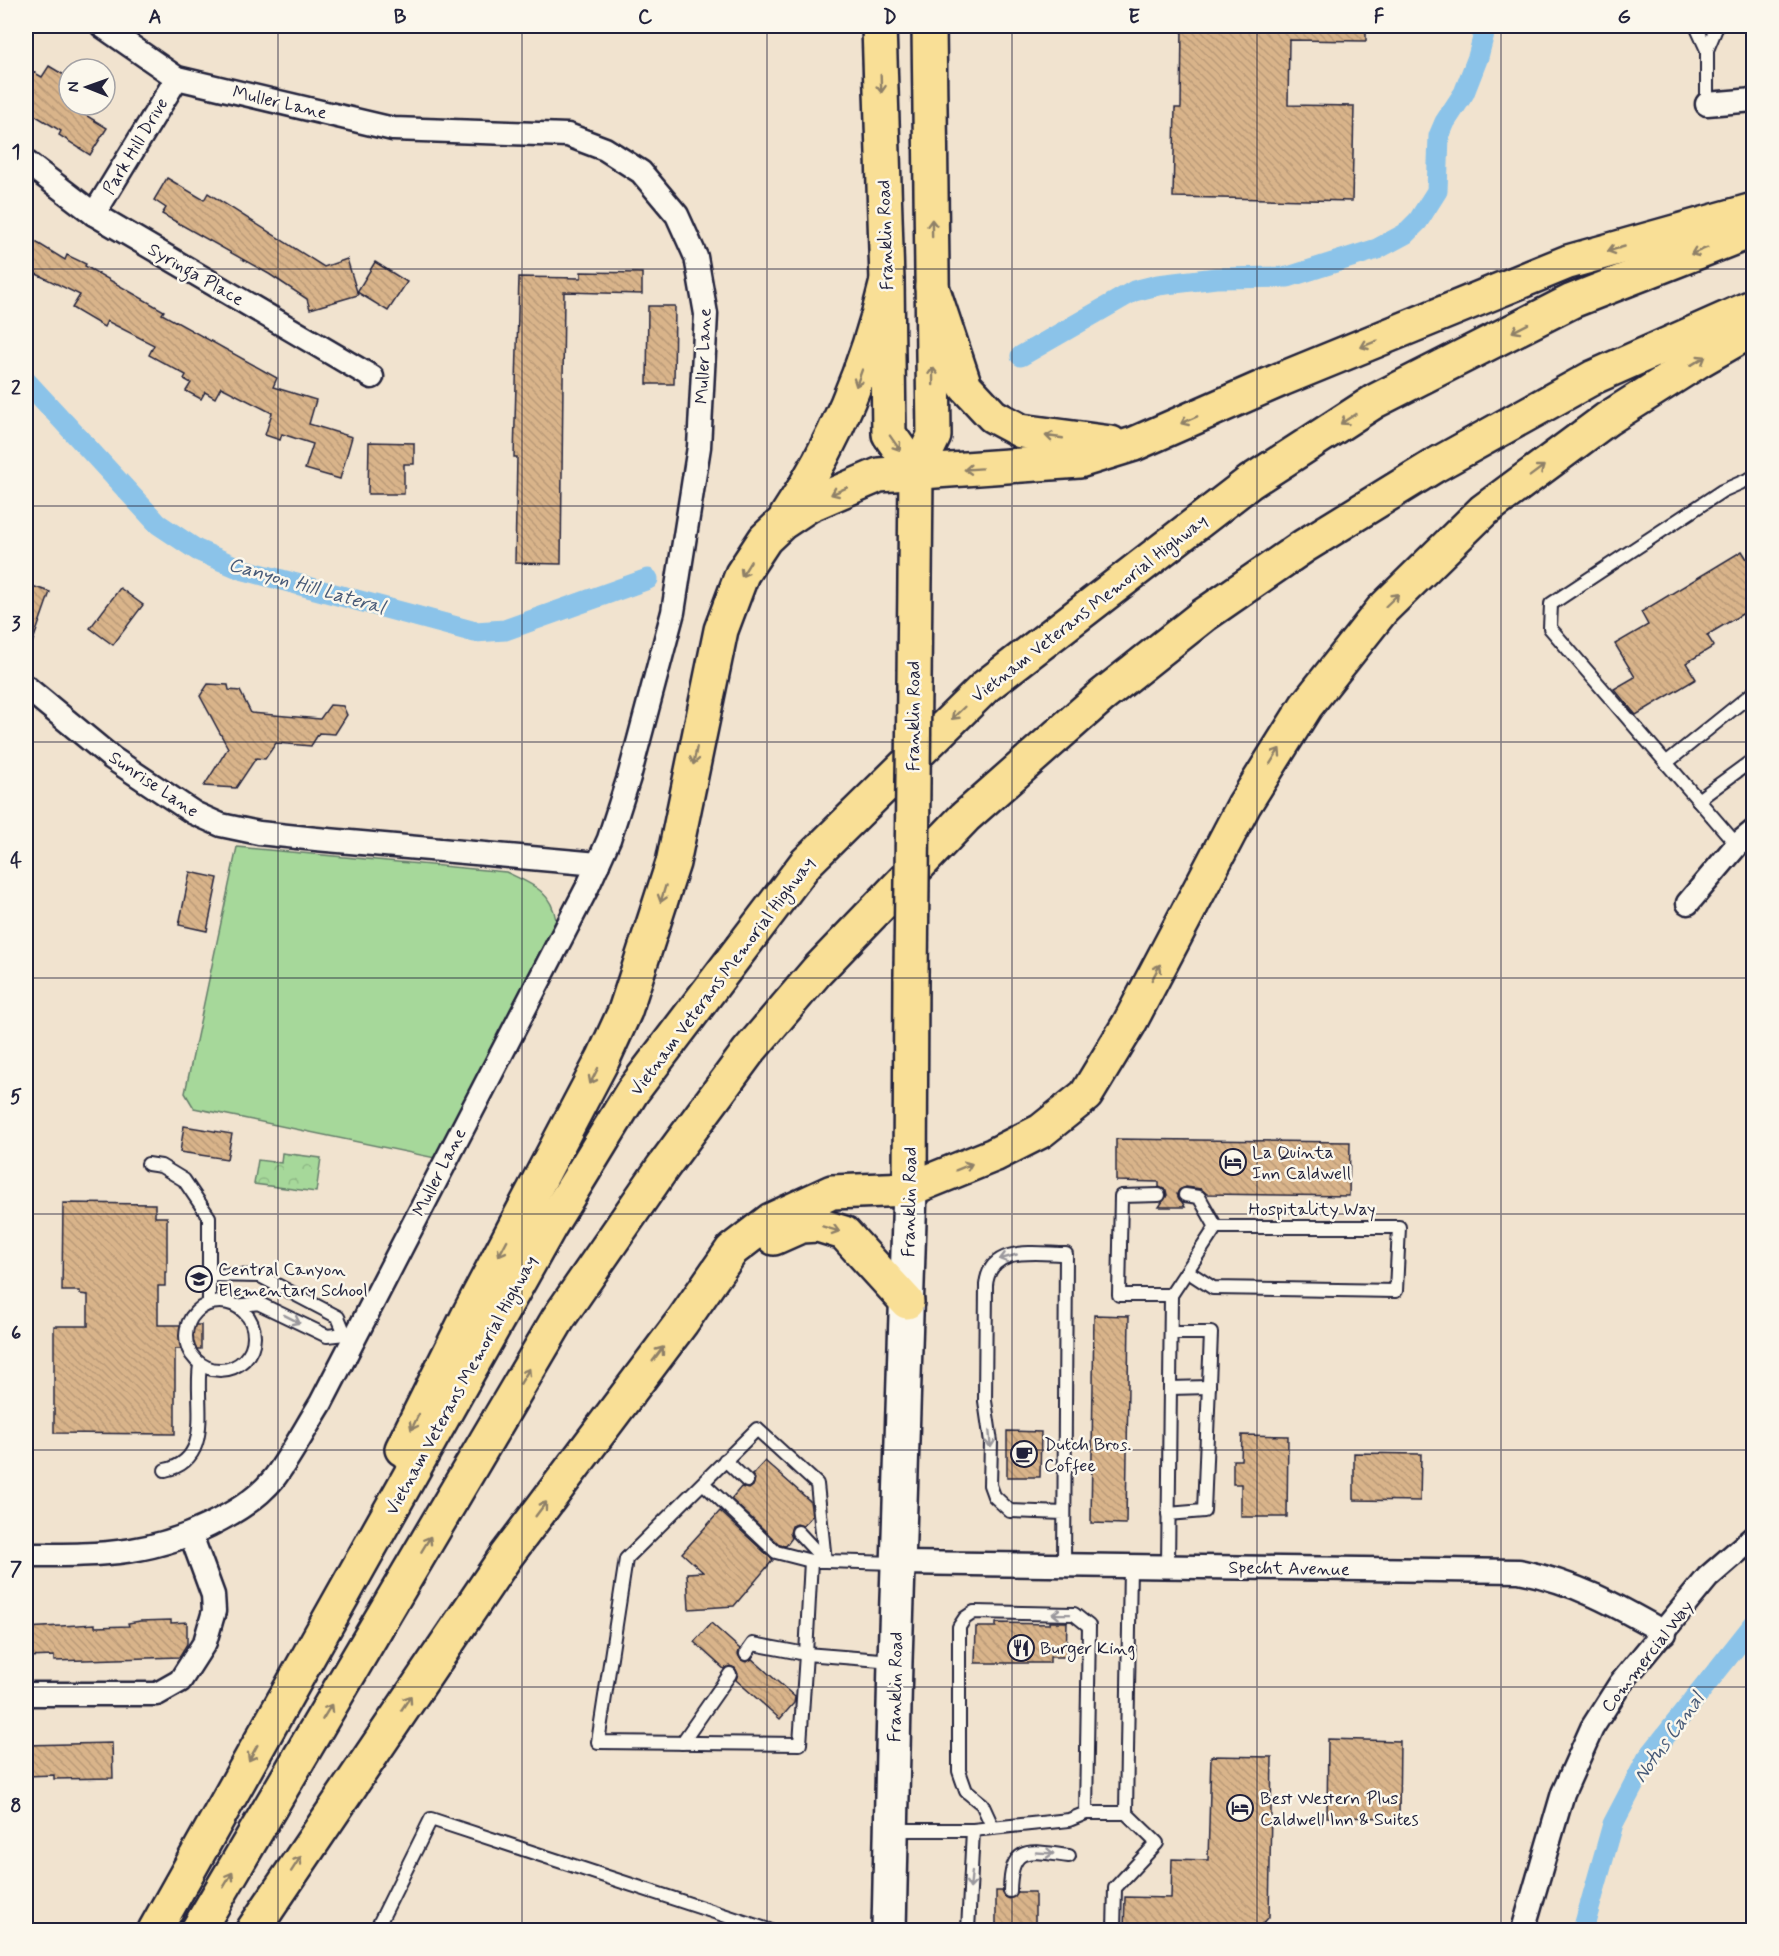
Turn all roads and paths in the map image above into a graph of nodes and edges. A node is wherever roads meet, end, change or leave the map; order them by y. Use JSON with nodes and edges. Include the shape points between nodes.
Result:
{"nodes":[{"id":1,"x":102,"y":26,"type":"edge"},
{"id":2,"x":879,"y":26,"type":"edge"},
{"id":3,"x":929,"y":26,"type":"edge"},
{"id":4,"x":1696,"y":26,"type":"edge"},
{"id":5,"x":1717,"y":26,"type":"edge"},
{"id":6,"x":1707,"y":50,"type":"junction"},
{"id":7,"x":177,"y":78,"type":"junction"},
{"id":8,"x":1754,"y":100,"type":"edge"},
{"id":9,"x":1707,"y":104,"type":"joint"},
{"id":10,"x":26,"y":162,"type":"edge"},
{"id":11,"x":1754,"y":210,"type":"edge"},
{"id":12,"x":94,"y":214,"type":"junction"},
{"id":13,"x":1754,"y":230,"type":"edge"},
{"id":14,"x":887,"y":281,"type":"junction"},
{"id":15,"x":932,"y":287,"type":"junction"},
{"id":16,"x":1754,"y":306,"type":"edge"},
{"id":17,"x":1754,"y":329,"type":"edge"},
{"id":18,"x":372,"y":377,"type":"dead end"},
{"id":19,"x":1134,"y":444,"type":"junction"},
{"id":20,"x":916,"y":473,"type":"junction"},
{"id":21,"x":1754,"y":477,"type":"edge"},
{"id":22,"x":782,"y":523,"type":"junction"},
{"id":23,"x":26,"y":687,"type":"edge"},
{"id":24,"x":1754,"y":693,"type":"edge"},
{"id":25,"x":1754,"y":759,"type":"edge"},
{"id":26,"x":1666,"y":763,"type":"junction"},
{"id":27,"x":1698,"y":800,"type":"junction"},
{"id":28,"x":1745,"y":838,"type":"edge"},
{"id":29,"x":598,"y":864,"type":"junction"},
{"id":30,"x":1688,"y":903,"type":"dead end"},
{"id":31,"x":148,"y":1164,"type":"dead end"},
{"id":32,"x":910,"y":1188,"type":"junction"},
{"id":33,"x":1159,"y":1194,"type":"dead end"},
{"id":34,"x":1185,"y":1196,"type":"dead end"},
{"id":35,"x":1216,"y":1227,"type":"junction"},
{"id":36,"x":1187,"y":1271,"type":"junction"},
{"id":37,"x":208,"y":1275,"type":"junction"},
{"id":38,"x":1171,"y":1295,"type":"junction"},
{"id":39,"x":907,"y":1302,"type":"junction"},
{"id":40,"x":209,"y":1303,"type":"junction"},
{"id":41,"x":237,"y":1306,"type":"junction"},
{"id":42,"x":682,"y":1322,"type":"junction"},
{"id":43,"x":1171,"y":1333,"type":"junction"},
{"id":44,"x":350,"y":1336,"type":"junction"},
{"id":45,"x":200,"y":1365,"type":"junction"},
{"id":46,"x":1209,"y":1387,"type":"junction"},
{"id":47,"x":1170,"y":1388,"type":"junction"},
{"id":48,"x":725,"y":1460,"type":"junction"},
{"id":49,"x":165,"y":1470,"type":"dead end"},
{"id":50,"x":747,"y":1481,"type":"dead end"},
{"id":51,"x":703,"y":1483,"type":"junction"},
{"id":52,"x":1064,"y":1513,"type":"junction"},
{"id":53,"x":1168,"y":1514,"type":"junction"},
{"id":54,"x":798,"y":1532,"type":"dead end"},
{"id":55,"x":191,"y":1535,"type":"junction"},
{"id":56,"x":1754,"y":1537,"type":"edge"},
{"id":57,"x":26,"y":1555,"type":"edge"},
{"id":58,"x":811,"y":1561,"type":"junction"},
{"id":59,"x":825,"y":1561,"type":"junction"},
{"id":60,"x":898,"y":1563,"type":"junction"},
{"id":61,"x":1064,"y":1565,"type":"junction"},
{"id":62,"x":1130,"y":1566,"type":"junction"},
{"id":63,"x":1168,"y":1566,"type":"junction"},
{"id":64,"x":1665,"y":1633,"type":"junction"},
{"id":65,"x":312,"y":1647,"type":"junction"},
{"id":66,"x":746,"y":1654,"type":"dead end"},
{"id":67,"x":806,"y":1654,"type":"junction"},
{"id":68,"x":895,"y":1661,"type":"junction"},
{"id":69,"x":730,"y":1674,"type":"dead end"},
{"id":70,"x":26,"y":1694,"type":"edge"},
{"id":71,"x":682,"y":1743,"type":"junction"},
{"id":72,"x":1086,"y":1813,"type":"junction"},
{"id":73,"x":1126,"y":1813,"type":"junction"},
{"id":74,"x":993,"y":1828,"type":"junction"},
{"id":75,"x":891,"y":1830,"type":"junction"},
{"id":76,"x":973,"y":1830,"type":"junction"},
{"id":77,"x":1069,"y":1856,"type":"dead end"},
{"id":78,"x":1010,"y":1892,"type":"dead end"},
{"id":79,"x":155,"y":1930,"type":"edge"},
{"id":80,"x":198,"y":1930,"type":"edge"},
{"id":81,"x":253,"y":1930,"type":"edge"},
{"id":82,"x":375,"y":1930,"type":"edge"},
{"id":83,"x":769,"y":1930,"type":"edge"},
{"id":84,"x":889,"y":1930,"type":"edge"},
{"id":85,"x":968,"y":1930,"type":"edge"},
{"id":86,"x":1114,"y":1930,"type":"edge"},
{"id":87,"x":1523,"y":1930,"type":"edge"}],
"edges":[{"from":1,"to":7,"type":"street","name":"Muller Lane"},
{"from":2,"to":14,"type":"main road","name":"Franklin Road","one_way":true},
{"from":15,"to":3,"type":"main road","name":"Franklin Road","one_way":true},
{"from":4,"to":6,"type":"lane"},
{"from":5,"to":6,"type":"lane"},
{"from":6,"to":9,"type":"lane"},
{"from":7,"to":12,"type":"street","name":"Park Hill Drive"},
{"from":7,"to":29,"type":"street","name":"Muller Lane","via":[[393,129],[568,135],[605,149],[641,172],[677,215],[696,257],[706,314],[699,447],[673,612],[629,777]]},
{"from":8,"to":9,"type":"street"},
{"from":10,"to":12,"type":"street","name":"Syringa Place"},
{"from":11,"to":19,"type":"main road","one_way":true,"via":[[1568,262]]},
{"from":12,"to":18,"type":"street","name":"Syringa Place"},
{"from":13,"to":65,"type":"main road","name":"Vietnam Veterans Memorial Highway","one_way":true,"via":[[1572,301],[1375,401],[1250,482],[986,686],[806,862],[632,1092],[550,1226]]},
{"from":14,"to":20,"type":"main road","name":"Franklin Road","one_way":true,"via":[[889,434]]},
{"from":14,"to":22,"type":"main road","one_way":true,"via":[[874,336],[850,403],[816,472]]},
{"from":19,"to":15,"type":"main road","one_way":true,"via":[[1021,431],[993,416],[965,387]]},
{"from":20,"to":15,"type":"main road","name":"Franklin Road","one_way":true,"via":[[934,436]]},
{"from":80,"to":16,"type":"main road","one_way":true,"via":[[558,1319],[748,1052],[833,953],[965,817],[1102,696],[1204,615],[1304,546],[1434,466],[1594,377]]},
{"from":32,"to":17,"type":"main road","one_way":true,"via":[[994,1155],[1041,1131],[1086,1095],[1129,1024],[1244,805],[1306,706],[1382,610],[1483,511],[1607,419]]},
{"from":19,"to":20,"type":"main road","one_way":true,"via":[[1078,461]]},
{"from":20,"to":22,"type":"main road","one_way":true,"via":[[879,475],[860,482],[809,505]]},
{"from":20,"to":32,"type":"main road","name":"Franklin Road","bridge":true},
{"from":21,"to":26,"type":"lane","via":[[1722,491],[1551,604],[1550,628]]},
{"from":22,"to":65,"type":"main road","one_way":true,"via":[[742,574],[721,630],[673,863],[625,1011],[355,1544]]},
{"from":23,"to":29,"type":"street","name":"Sunrise Lane","via":[[112,758],[194,813],[221,825],[259,833]]},
{"from":24,"to":26,"type":"lane"},
{"from":25,"to":27,"type":"lane"},
{"from":26,"to":27,"type":"lane"},
{"from":27,"to":28,"type":"lane"},
{"from":28,"to":30,"type":"street"},
{"from":29,"to":44,"type":"street","name":"Muller Lane"},
{"from":31,"to":37,"type":"lane","via":[[161,1166],[184,1180],[209,1217]]},
{"from":32,"to":39,"type":"main road","name":"Franklin Road"},
{"from":32,"to":42,"type":"main road","via":[[832,1192],[771,1220],[732,1250]]},
{"from":33,"to":38,"type":"lane","via":[[1120,1196],[1119,1295]]},
{"from":34,"to":35,"type":"lane","via":[[1199,1197]]},
{"from":35,"to":36,"type":"lane"},
{"from":35,"to":36,"type":"lane","name":"Hospitality Way","via":[[1399,1227],[1396,1291],[1213,1288]]},
{"from":36,"to":38,"type":"lane"},
{"from":37,"to":40,"type":"lane"},
{"from":37,"to":44,"type":"lane","via":[[260,1276],[338,1317]]},
{"from":38,"to":43,"type":"lane"},
{"from":42,"to":39,"type":"main road","one_way":true,"via":[[754,1252],[780,1234],[801,1226],[818,1225],[844,1233]]},
{"from":39,"to":60,"type":"main road","name":"Franklin Road"},
{"from":40,"to":41,"type":"lane","via":[[228,1302]]},
{"from":40,"to":45,"type":"lane","via":[[192,1316],[185,1336],[192,1357]]},
{"from":41,"to":44,"type":"lane","one_way":true,"via":[[258,1303],[327,1336]]},
{"from":41,"to":45,"type":"lane","via":[[252,1322],[254,1345],[249,1355],[232,1369],[210,1370]]},
{"from":81,"to":42,"type":"main road","one_way":true,"via":[[506,1556]]},
{"from":43,"to":46,"type":"lane","via":[[1211,1333]]},
{"from":43,"to":47,"type":"lane"},
{"from":44,"to":55,"type":"street","name":"Muller Lane","via":[[321,1403],[274,1478],[241,1508]]},
{"from":45,"to":49,"type":"lane","via":[[196,1446],[183,1465]]},
{"from":46,"to":47,"type":"lane"},
{"from":46,"to":53,"type":"lane","via":[[1204,1511]]},
{"from":47,"to":53,"type":"lane"},
{"from":48,"to":50,"type":"lane"},
{"from":48,"to":51,"type":"lane"},
{"from":48,"to":59,"type":"lane","via":[[757,1429],[817,1484]]},
{"from":51,"to":58,"type":"lane","via":[[776,1552]]},
{"from":51,"to":71,"type":"lane","via":[[626,1558],[598,1742]]},
{"from":52,"to":52,"type":"lane","one_way":true,"via":[[1066,1254],[1004,1256],[993,1263],[986,1285],[985,1401],[991,1442],[990,1485],[994,1496],[1010,1511]]},
{"from":52,"to":61,"type":"lane"},
{"from":53,"to":63,"type":"lane"},
{"from":54,"to":59,"type":"lane"},
{"from":55,"to":57,"type":"street","name":"Muller Lane","via":[[147,1549],[92,1555]]},
{"from":55,"to":70,"type":"street","via":[[213,1595],[214,1611],[206,1642],[180,1681],[157,1694]]},
{"from":56,"to":64,"type":"street","name":"Commercial Way","via":[[1708,1577]]},
{"from":58,"to":59,"type":"lane"},
{"from":58,"to":67,"type":"lane"},
{"from":59,"to":60,"type":"lane"},
{"from":60,"to":61,"type":"street","name":"Specht Avenue"},
{"from":60,"to":68,"type":"main road","name":"Franklin Road"},
{"from":61,"to":62,"type":"street","name":"Specht Avenue"},
{"from":62,"to":63,"type":"street","name":"Specht Avenue"},
{"from":62,"to":73,"type":"lane"},
{"from":63,"to":64,"type":"street","name":"Specht Avenue","via":[[1519,1571],[1556,1579],[1602,1596]]},
{"from":64,"to":87,"type":"street","name":"Commercial Way","via":[[1620,1684],[1592,1728],[1563,1793]]},
{"from":65,"to":79,"type":"main road","name":"Vietnam Veterans Memorial Highway","one_way":true},
{"from":66,"to":67,"type":"lane","via":[[753,1644]]},
{"from":67,"to":68,"type":"lane"},
{"from":67,"to":71,"type":"lane","via":[[800,1744]]},
{"from":68,"to":75,"type":"main road","name":"Franklin Road"},
{"from":69,"to":71,"type":"lane"},
{"from":72,"to":73,"type":"lane"},
{"from":72,"to":74,"type":"lane","via":[[1069,1820]]},
{"from":72,"to":74,"type":"lane","one_way":true,"via":[[1089,1626],[1074,1614],[974,1612],[959,1627],[959,1771],[966,1791],[982,1804]]},
{"from":73,"to":86,"type":"lane","via":[[1157,1843],[1115,1888]]},
{"from":74,"to":76,"type":"lane"},
{"from":75,"to":76,"type":"lane"},
{"from":75,"to":84,"type":"main road","name":"Franklin Road"},
{"from":76,"to":85,"type":"lane","one_way":true},
{"from":78,"to":77,"type":"lane","one_way":true,"via":[[1014,1859],[1024,1853]]},
{"from":82,"to":83,"type":"lane","via":[[431,1819]]}]}
